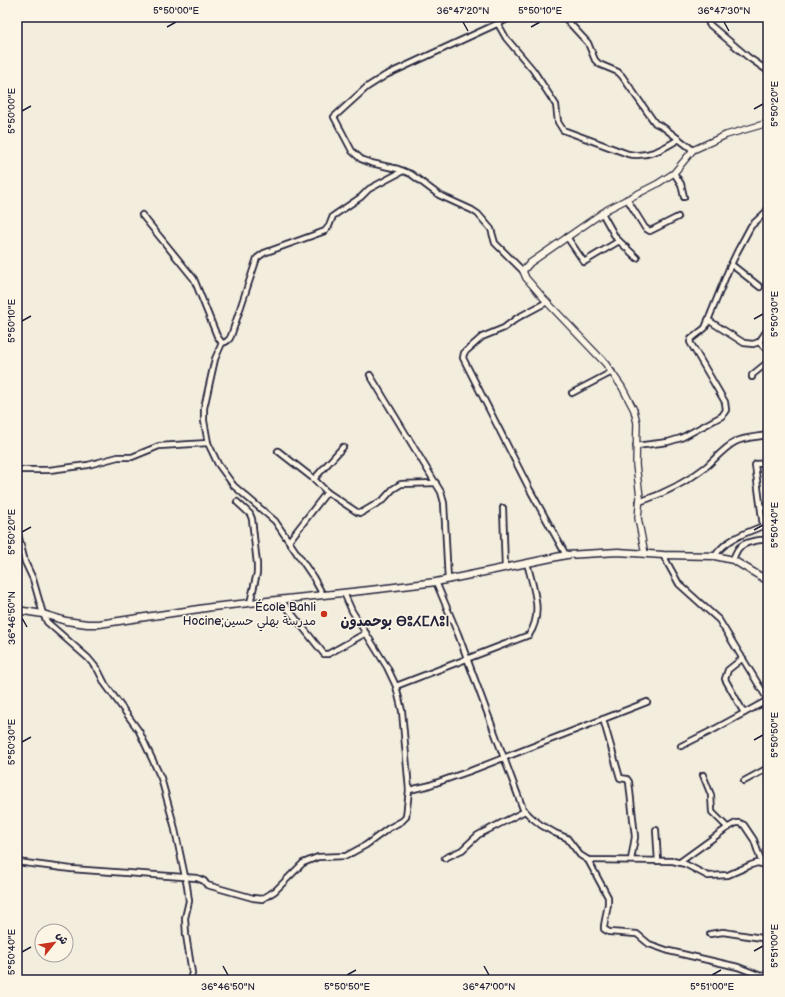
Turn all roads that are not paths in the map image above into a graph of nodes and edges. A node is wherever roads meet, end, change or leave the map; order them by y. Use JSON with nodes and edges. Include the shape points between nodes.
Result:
{"nodes":[{"id":1,"x":512,"y":17,"type":"edge"},
{"id":2,"x":564,"y":17,"type":"edge"},
{"id":3,"x":498,"y":24,"type":"junction"},
{"id":4,"x":709,"y":24,"type":"dead end"},
{"id":5,"x":768,"y":71,"type":"edge"},
{"id":6,"x":768,"y":123,"type":"edge"},
{"id":7,"x":679,"y":139,"type":"junction"},
{"id":8,"x":692,"y":150,"type":"junction"},
{"id":9,"x":403,"y":171,"type":"junction"},
{"id":10,"x":674,"y":173,"type":"junction"},
{"id":11,"x":684,"y":197,"type":"dead end"},
{"id":12,"x":627,"y":199,"type":"junction"},
{"id":13,"x":767,"y":211,"type":"edge"},
{"id":14,"x":602,"y":213,"type":"junction"},
{"id":15,"x":142,"y":215,"type":"dead end"},
{"id":16,"x":678,"y":217,"type":"dead end"},
{"id":17,"x":567,"y":237,"type":"junction"},
{"id":18,"x":619,"y":241,"type":"junction"},
{"id":19,"x":637,"y":258,"type":"dead end"},
{"id":20,"x":732,"y":266,"type":"junction"},
{"id":21,"x":523,"y":271,"type":"junction"},
{"id":22,"x":760,"y":287,"type":"dead end"},
{"id":23,"x":547,"y":302,"type":"junction"},
{"id":24,"x":708,"y":320,"type":"junction"},
{"id":25,"x":768,"y":329,"type":"edge"},
{"id":26,"x":759,"y":342,"type":"junction"},
{"id":27,"x":222,"y":344,"type":"junction"},
{"id":28,"x":768,"y":350,"type":"edge"},
{"id":29,"x":768,"y":362,"type":"edge"},
{"id":30,"x":612,"y":372,"type":"junction"},
{"id":31,"x":370,"y":375,"type":"dead end"},
{"id":32,"x":752,"y":377,"type":"dead end"},
{"id":33,"x":572,"y":393,"type":"dead end"},
{"id":34,"x":768,"y":435,"type":"edge"},
{"id":35,"x":208,"y":443,"type":"junction"},
{"id":36,"x":636,"y":446,"type":"junction"},
{"id":37,"x":343,"y":447,"type":"dead end"},
{"id":38,"x":278,"y":451,"type":"dead end"},
{"id":39,"x":768,"y":463,"type":"edge"},
{"id":40,"x":17,"y":470,"type":"edge"},
{"id":41,"x":314,"y":479,"type":"junction"},
{"id":42,"x":436,"y":483,"type":"junction"},
{"id":43,"x":328,"y":492,"type":"junction"},
{"id":44,"x":238,"y":502,"type":"dead end"},
{"id":45,"x":639,"y":502,"type":"junction"},
{"id":46,"x":761,"y":507,"type":"junction"},
{"id":47,"x":768,"y":507,"type":"edge"},
{"id":48,"x":503,"y":508,"type":"dead end"},
{"id":49,"x":766,"y":525,"type":"edge"},
{"id":50,"x":17,"y":530,"type":"edge"},
{"id":51,"x":768,"y":540,"type":"edge"},
{"id":52,"x":289,"y":541,"type":"junction"},
{"id":53,"x":645,"y":554,"type":"junction"},
{"id":54,"x":566,"y":555,"type":"junction"},
{"id":55,"x":663,"y":555,"type":"junction"},
{"id":56,"x":715,"y":556,"type":"junction"},
{"id":57,"x":733,"y":560,"type":"junction"},
{"id":58,"x":527,"y":563,"type":"junction"},
{"id":59,"x":504,"y":568,"type":"junction"},
{"id":60,"x":448,"y":580,"type":"junction"},
{"id":61,"x":768,"y":581,"type":"edge"},
{"id":62,"x":436,"y":582,"type":"junction"},
{"id":63,"x":344,"y":593,"type":"junction"},
{"id":64,"x":323,"y":595,"type":"junction"},
{"id":65,"x":281,"y":600,"type":"junction"},
{"id":66,"x":250,"y":603,"type":"junction"},
{"id":67,"x":17,"y":610,"type":"edge"},
{"id":68,"x":43,"y":614,"type":"junction"},
{"id":69,"x":366,"y":633,"type":"junction"},
{"id":70,"x":466,"y":658,"type":"junction"},
{"id":71,"x":743,"y":658,"type":"junction"},
{"id":72,"x":396,"y":686,"type":"junction"},
{"id":73,"x":768,"y":700,"type":"edge"},
{"id":74,"x":647,"y":702,"type":"dead end"},
{"id":75,"x":744,"y":713,"type":"junction"},
{"id":76,"x":603,"y":719,"type":"junction"},
{"id":77,"x":681,"y":746,"type":"dead end"},
{"id":78,"x":504,"y":759,"type":"junction"},
{"id":79,"x":768,"y":768,"type":"edge"},
{"id":80,"x":703,"y":775,"type":"dead end"},
{"id":81,"x":744,"y":781,"type":"dead end"},
{"id":82,"x":409,"y":790,"type":"junction"},
{"id":83,"x":525,"y":812,"type":"junction"},
{"id":84,"x":728,"y":828,"type":"junction"},
{"id":85,"x":656,"y":830,"type":"dead end"},
{"id":86,"x":445,"y":858,"type":"dead end"},
{"id":87,"x":588,"y":860,"type":"junction"},
{"id":88,"x":631,"y":860,"type":"junction"},
{"id":89,"x":658,"y":861,"type":"junction"},
{"id":90,"x":17,"y":862,"type":"edge"},
{"id":91,"x":680,"y":862,"type":"junction"},
{"id":92,"x":762,"y":864,"type":"junction"},
{"id":93,"x":768,"y":865,"type":"edge"},
{"id":94,"x":185,"y":878,"type":"junction"},
{"id":95,"x":710,"y":934,"type":"dead end"},
{"id":96,"x":768,"y":939,"type":"edge"},
{"id":97,"x":768,"y":975,"type":"edge"},
{"id":98,"x":190,"y":980,"type":"edge"}],
"edges":[{"from":1,"to":3,"type":"street"},
{"from":2,"to":7,"type":"street","via":[[588,43],[595,60],[618,72],[655,123]]},
{"from":3,"to":7,"type":"street","via":[[556,105],[558,122],[563,130],[637,156],[661,149]]},
{"from":3,"to":9,"type":"street","via":[[386,75],[367,87],[334,118],[356,156],[371,163]]},
{"from":4,"to":5,"type":"street"},
{"from":6,"to":8,"type":"street","via":[[726,135]]},
{"from":7,"to":8,"type":"street"},
{"from":8,"to":10,"type":"street"},
{"from":9,"to":21,"type":"street","via":[[439,195],[478,214],[491,229],[495,243]]},
{"from":9,"to":27,"type":"street","via":[[369,189],[333,216],[325,231],[264,253],[257,258],[230,339]]},
{"from":10,"to":11,"type":"street","via":[[681,184]]},
{"from":10,"to":12,"type":"street"},
{"from":12,"to":14,"type":"street"},
{"from":12,"to":16,"type":"street","via":[[645,228],[650,231]]},
{"from":13,"to":20,"type":"street","via":[[751,226]]},
{"from":14,"to":17,"type":"street"},
{"from":14,"to":18,"type":"street"},
{"from":15,"to":27,"type":"street","via":[[194,279],[216,336]]},
{"from":17,"to":18,"type":"street","via":[[584,262]]},
{"from":17,"to":21,"type":"street","via":[[530,263]]},
{"from":18,"to":19,"type":"street"},
{"from":20,"to":22,"type":"street"},
{"from":20,"to":24,"type":"street"},
{"from":21,"to":23,"type":"street"},
{"from":23,"to":30,"type":"street"},
{"from":23,"to":54,"type":"street","via":[[504,328],[482,337],[464,353],[463,358]]},
{"from":24,"to":26,"type":"street","via":[[744,343]]},
{"from":24,"to":36,"type":"street","via":[[705,328],[690,342],[726,410],[722,416],[681,438]]},
{"from":25,"to":26,"type":"street"},
{"from":26,"to":28,"type":"street"},
{"from":27,"to":35,"type":"street","via":[[215,359],[204,408]]},
{"from":29,"to":32,"type":"street"},
{"from":30,"to":33,"type":"street"},
{"from":30,"to":36,"type":"street","via":[[636,416]]},
{"from":31,"to":42,"type":"street"},
{"from":34,"to":45,"type":"street","via":[[736,441],[707,466],[681,483]]},
{"from":35,"to":40,"type":"street","via":[[159,446],[132,457],[118,457],[88,465],[50,470]]},
{"from":35,"to":52,"type":"street","via":[[218,464],[234,486],[275,521]]},
{"from":36,"to":45,"type":"street"},
{"from":37,"to":41,"type":"street"},
{"from":38,"to":41,"type":"street"},
{"from":39,"to":46,"type":"street","via":[[755,466]]},
{"from":41,"to":43,"type":"street"},
{"from":42,"to":43,"type":"street","via":[[401,484],[383,500],[359,513]]},
{"from":42,"to":60,"type":"street","via":[[444,503]]},
{"from":43,"to":52,"type":"street"},
{"from":44,"to":66,"type":"street","via":[[251,516],[253,527],[257,573]]},
{"from":45,"to":53,"type":"street","via":[[639,526]]},
{"from":46,"to":47,"type":"street"},
{"from":46,"to":49,"type":"street"},
{"from":48,"to":59,"type":"street"},
{"from":49,"to":56,"type":"street","via":[[734,538]]},
{"from":50,"to":68,"type":"street"},
{"from":51,"to":57,"type":"street","via":[[742,545]]},
{"from":52,"to":64,"type":"street"},
{"from":53,"to":54,"type":"main road","via":[[618,552]]},
{"from":53,"to":55,"type":"main road"},
{"from":54,"to":58,"type":"main road"},
{"from":55,"to":56,"type":"main road"},
{"from":55,"to":71,"type":"street","via":[[679,584],[719,620]]},
{"from":56,"to":57,"type":"main road"},
{"from":57,"to":61,"type":"main road"},
{"from":58,"to":59,"type":"main road"},
{"from":58,"to":70,"type":"street","via":[[537,607],[532,630],[527,636]]},
{"from":59,"to":60,"type":"main road"},
{"from":60,"to":62,"type":"main road"},
{"from":62,"to":63,"type":"main road"},
{"from":62,"to":70,"type":"street"},
{"from":63,"to":64,"type":"main road"},
{"from":63,"to":69,"type":"street"},
{"from":64,"to":65,"type":"main road"},
{"from":65,"to":66,"type":"main road"},
{"from":65,"to":69,"type":"street","via":[[324,654]]},
{"from":66,"to":68,"type":"main road","via":[[99,624],[70,622]]},
{"from":67,"to":68,"type":"main road"},
{"from":68,"to":94,"type":"street","via":[[47,622],[98,670],[105,684],[139,731],[161,778]]},
{"from":69,"to":72,"type":"street"},
{"from":70,"to":72,"type":"street"},
{"from":70,"to":78,"type":"street"},
{"from":71,"to":73,"type":"street"},
{"from":71,"to":75,"type":"street","via":[[728,670],[725,679]]},
{"from":72,"to":82,"type":"street","via":[[402,710]]},
{"from":73,"to":75,"type":"street"},
{"from":74,"to":76,"type":"street"},
{"from":75,"to":77,"type":"street"},
{"from":76,"to":78,"type":"street"},
{"from":76,"to":88,"type":"street","via":[[620,778],[629,782],[635,837]]},
{"from":78,"to":82,"type":"street"},
{"from":78,"to":83,"type":"street"},
{"from":79,"to":81,"type":"street"},
{"from":80,"to":84,"type":"street","via":[[711,795],[712,812]]},
{"from":82,"to":94,"type":"street","via":[[406,817],[402,821],[346,856],[318,857],[303,863],[262,899],[207,884],[201,880]]},
{"from":83,"to":86,"type":"street","via":[[478,835],[462,850]]},
{"from":83,"to":87,"type":"street","via":[[555,834],[567,838],[580,855]]},
{"from":84,"to":91,"type":"street"},
{"from":84,"to":92,"type":"street","via":[[736,823],[744,825],[756,843]]},
{"from":85,"to":89,"type":"street"},
{"from":87,"to":88,"type":"street"},
{"from":87,"to":97,"type":"street","via":[[608,897],[604,929],[609,932],[637,934],[650,944],[669,951],[738,967],[761,976]]},
{"from":88,"to":89,"type":"street"},
{"from":89,"to":91,"type":"street"},
{"from":90,"to":94,"type":"street"},
{"from":91,"to":92,"type":"street","via":[[708,876],[728,875],[751,865]]},
{"from":92,"to":93,"type":"street"},
{"from":94,"to":98,"type":"street","via":[[189,901],[186,935],[192,973]]},
{"from":95,"to":96,"type":"street","via":[[723,932]]}]}
